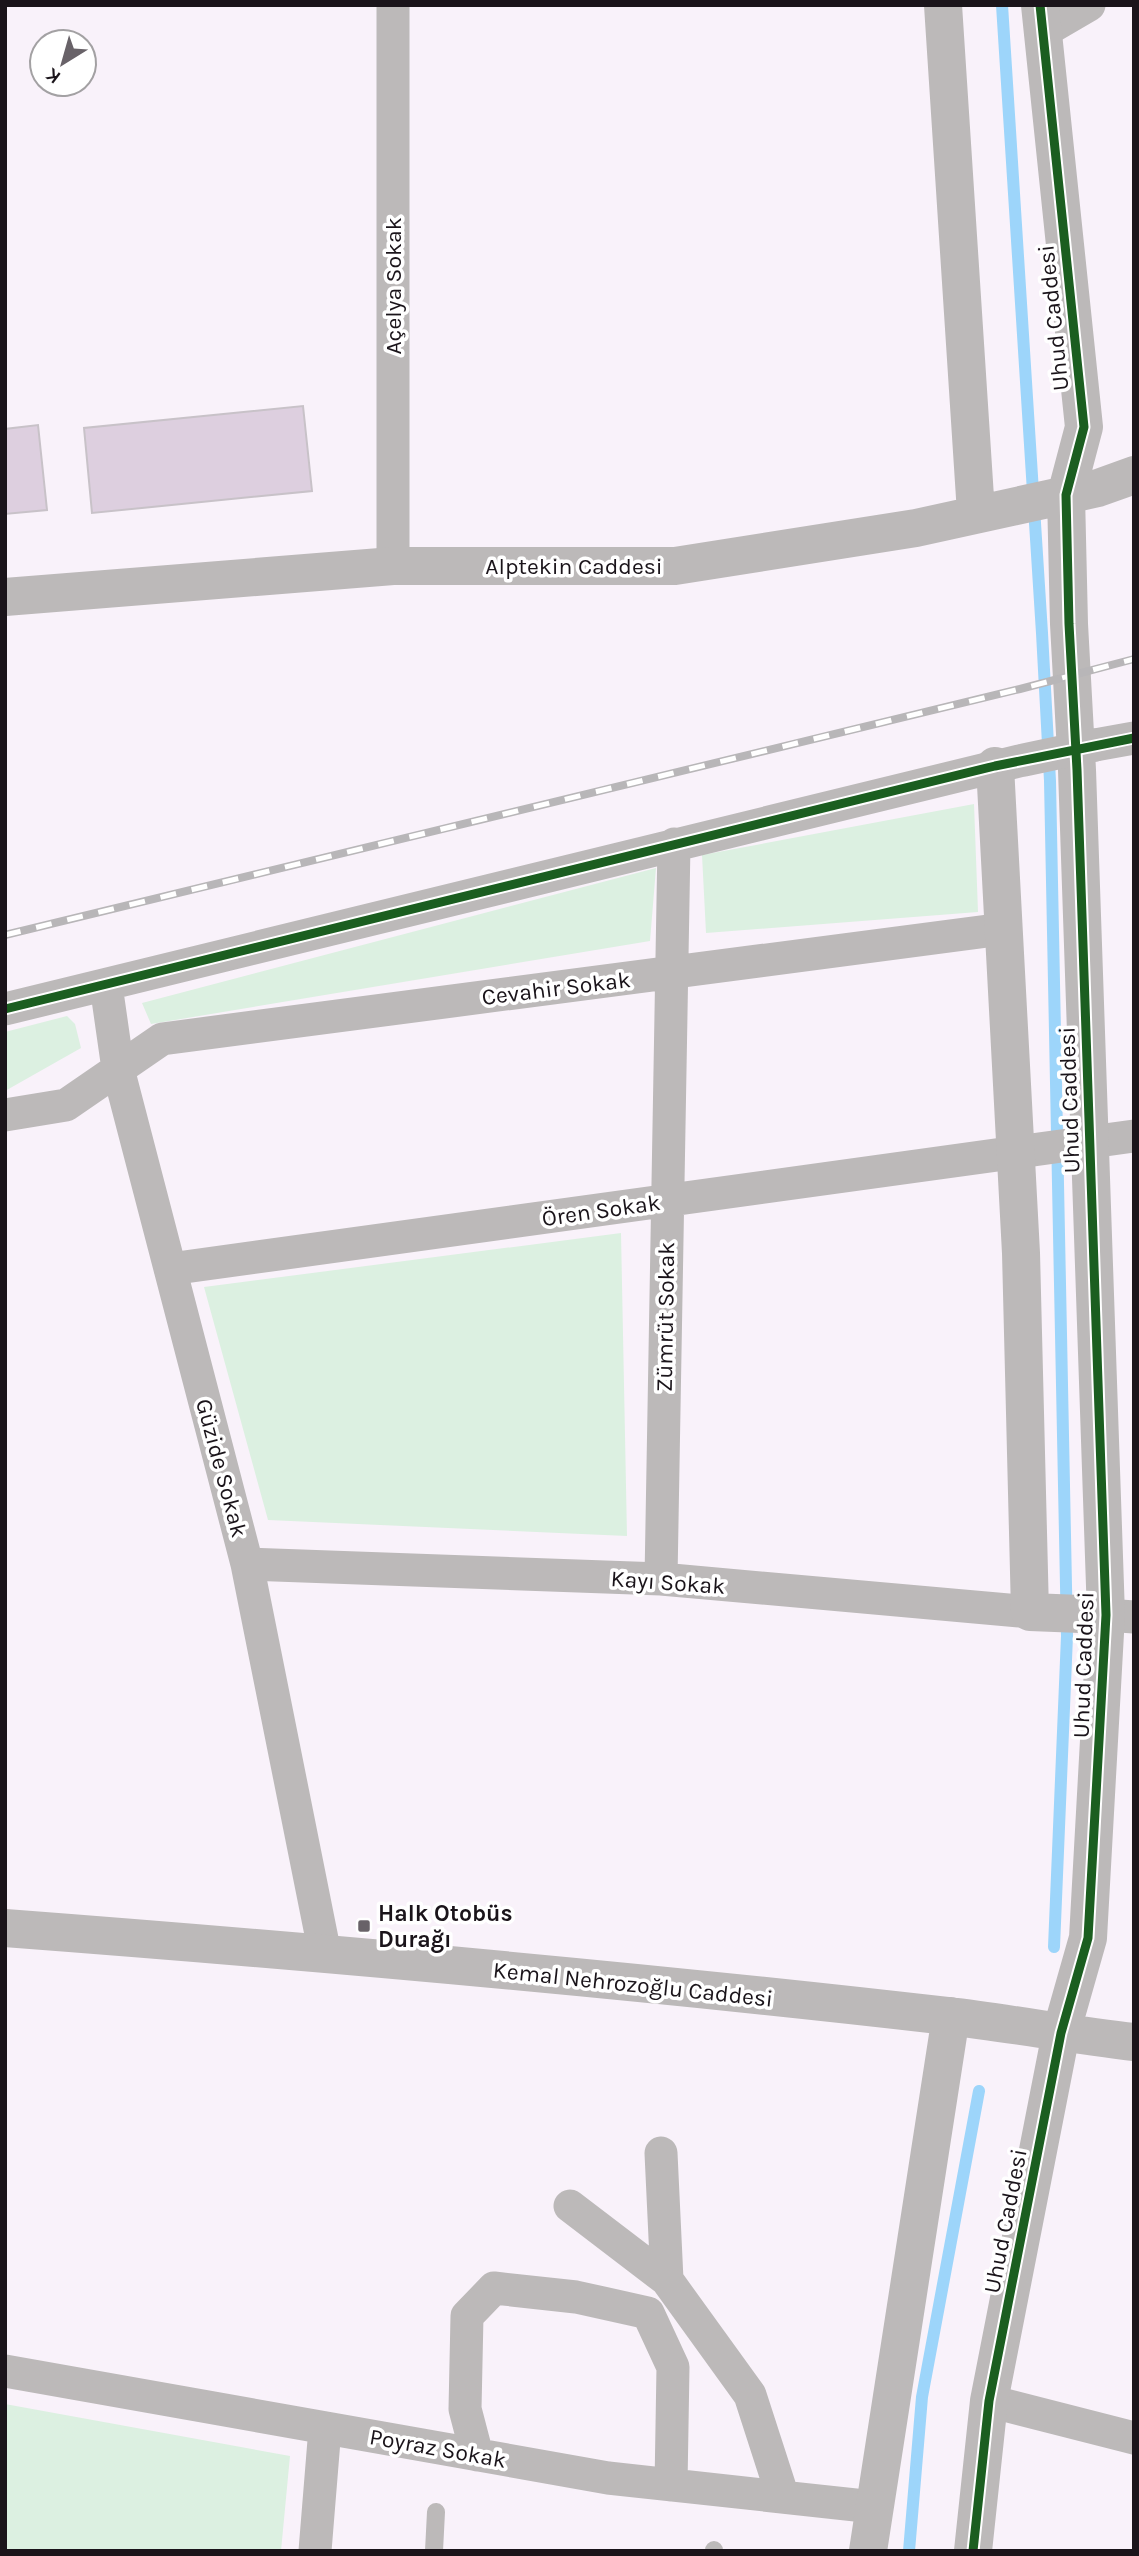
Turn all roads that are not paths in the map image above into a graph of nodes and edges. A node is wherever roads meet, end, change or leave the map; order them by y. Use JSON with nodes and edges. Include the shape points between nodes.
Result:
{"nodes":[{"id":1,"x":393,"y":5,"type":"edge"},
{"id":2,"x":943,"y":5,"type":"edge"},
{"id":3,"x":1089,"y":5,"type":"edge"},
{"id":4,"x":1041,"y":19,"type":"edge"},
{"id":5,"x":1134,"y":475,"type":"edge"},
{"id":6,"x":1063,"y":496,"type":"junction"},
{"id":7,"x":991,"y":510,"type":"junction"},
{"id":8,"x":393,"y":566,"type":"junction"},
{"id":9,"x":5,"y":597,"type":"edge"},
{"id":10,"x":1134,"y":738,"type":"edge"},
{"id":11,"x":1086,"y":757,"type":"junction"},
{"id":12,"x":1010,"y":763,"type":"junction"},
{"id":13,"x":674,"y":845,"type":"junction"},
{"id":14,"x":1003,"y":929,"type":"junction"},
{"id":15,"x":672,"y":972,"type":"junction"},
{"id":16,"x":106,"y":985,"type":"junction"},
{"id":17,"x":5,"y":1009,"type":"edge"},
{"id":18,"x":118,"y":1069,"type":"junction"},
{"id":19,"x":5,"y":1115,"type":"edge"},
{"id":20,"x":1134,"y":1136,"type":"edge"},
{"id":21,"x":1085,"y":1143,"type":"junction"},
{"id":22,"x":1024,"y":1152,"type":"junction"},
{"id":23,"x":668,"y":1201,"type":"junction"},
{"id":24,"x":170,"y":1269,"type":"junction"},
{"id":25,"x":247,"y":1563,"type":"junction"},
{"id":26,"x":661,"y":1580,"type":"junction"},
{"id":27,"x":1030,"y":1612,"type":"junction"},
{"id":28,"x":1109,"y":1615,"type":"edge"},
{"id":29,"x":5,"y":1928,"type":"edge"},
{"id":30,"x":325,"y":1954,"type":"junction"},
{"id":31,"x":951,"y":2016,"type":"junction"},
{"id":32,"x":1134,"y":2023,"type":"edge"},
{"id":33,"x":1060,"y":2033,"type":"junction"},
{"id":34,"x":1134,"y":2042,"type":"edge"},
{"id":35,"x":661,"y":2153,"type":"dead end"},
{"id":36,"x":570,"y":2206,"type":"dead end"},
{"id":37,"x":667,"y":2280,"type":"junction"},
{"id":38,"x":5,"y":2371,"type":"edge"},
{"id":39,"x":989,"y":2402,"type":"junction"},
{"id":40,"x":325,"y":2428,"type":"junction"},
{"id":41,"x":1134,"y":2438,"type":"edge"},
{"id":42,"x":477,"y":2455,"type":"junction"},
{"id":43,"x":671,"y":2485,"type":"junction"},
{"id":44,"x":783,"y":2497,"type":"junction"},
{"id":45,"x":874,"y":2507,"type":"junction"},
{"id":46,"x":436,"y":2512,"type":"dead end"},
{"id":47,"x":315,"y":2551,"type":"edge"},
{"id":48,"x":434,"y":2551,"type":"edge"},
{"id":49,"x":868,"y":2551,"type":"edge"},
{"id":50,"x":973,"y":2551,"type":"edge"}],
"edges":[{"from":1,"to":8,"type":"street","name":"Açelya Sokak"},
{"from":2,"to":7,"type":"street"},
{"from":3,"to":4,"type":"street"},
{"from":4,"to":6,"type":"street","name":"Uhud Caddesi","via":[[1084,427]]},
{"from":5,"to":6,"type":"street","name":"Alptekin Caddesi"},
{"from":6,"to":7,"type":"street","name":"Alptekin Caddesi"},
{"from":6,"to":11,"type":"street","name":"Uhud Caddesi","via":[[1069,624]]},
{"from":7,"to":8,"type":"street","name":"Alptekin Caddesi","via":[[916,528],[674,566]]},
{"from":8,"to":9,"type":"street","name":"Alptekin Caddesi"},
{"from":10,"to":11,"type":"street"},
{"from":11,"to":12,"type":"street","bridge":true},
{"from":11,"to":21,"type":"street","name":"Uhud Caddesi"},
{"from":12,"to":13,"type":"street"},
{"from":12,"to":14,"type":"street"},
{"from":13,"to":15,"type":"street","name":"Zümrüt Sokak"},
{"from":13,"to":16,"type":"street"},
{"from":14,"to":15,"type":"street","name":"Cevahir Sokak"},
{"from":14,"to":22,"type":"street"},
{"from":15,"to":18,"type":"street","name":"Cevahir Sokak","via":[[162,1039]]},
{"from":15,"to":23,"type":"street","name":"Zümrüt Sokak"},
{"from":16,"to":17,"type":"street"},
{"from":16,"to":18,"type":"street","name":"Güzide Sokak"},
{"from":18,"to":19,"type":"street","name":"Cevahir Sokak","via":[[66,1105]]},
{"from":18,"to":24,"type":"street","name":"Güzide Sokak"},
{"from":20,"to":21,"type":"street","name":"Ören Sokak"},
{"from":21,"to":22,"type":"street","name":"Ören Sokak"},
{"from":21,"to":28,"type":"street","name":"Uhud Caddesi"},
{"from":22,"to":23,"type":"street","name":"Ören Sokak"},
{"from":22,"to":27,"type":"street","via":[[1021,1253]]},
{"from":23,"to":24,"type":"street","name":"Ören Sokak"},
{"from":23,"to":26,"type":"street","name":"Zümrüt Sokak"},
{"from":24,"to":25,"type":"street","name":"Güzide Sokak"},
{"from":25,"to":26,"type":"street","name":"Kayı Sokak"},
{"from":25,"to":30,"type":"street","name":"Güzide Sokak"},
{"from":26,"to":27,"type":"street","name":"Kayı Sokak"},
{"from":27,"to":28,"type":"street","name":"Kayı Sokak"},
{"from":28,"to":33,"type":"street","name":"Uhud Caddesi","via":[[1088,1938]]},
{"from":29,"to":30,"type":"street","name":"Kemal Nehrozoğlu Caddesi"},
{"from":30,"to":31,"type":"street","name":"Kemal Nehrozoğlu Caddesi"},
{"from":31,"to":33,"type":"street","name":"Kemal Nehrozoğlu Caddesi"},
{"from":31,"to":45,"type":"street"},
{"from":32,"to":33,"type":"street"},
{"from":33,"to":34,"type":"street","name":"Kemal Nehrozoğlu Caddesi"},
{"from":33,"to":39,"type":"street","name":"Uhud Caddesi"},
{"from":35,"to":37,"type":"street"},
{"from":36,"to":37,"type":"street"},
{"from":37,"to":44,"type":"street","via":[[750,2395]]},
{"from":38,"to":40,"type":"street","name":"Poyraz Sokak"},
{"from":39,"to":41,"type":"street"},
{"from":39,"to":50,"type":"street","name":"Uhud Caddesi"},
{"from":40,"to":42,"type":"street","name":"Poyraz Sokak"},
{"from":40,"to":47,"type":"street"},
{"from":42,"to":43,"type":"street","name":"Poyraz Sokak"},
{"from":42,"to":43,"type":"street","via":[[465,2409],[467,2316],[494,2288],[576,2297],[648,2313],[673,2367]]},
{"from":43,"to":44,"type":"street","name":"Poyraz Sokak"},
{"from":44,"to":45,"type":"street","name":"Poyraz Sokak"},
{"from":45,"to":49,"type":"street"},
{"from":46,"to":48,"type":"lane"}]}
